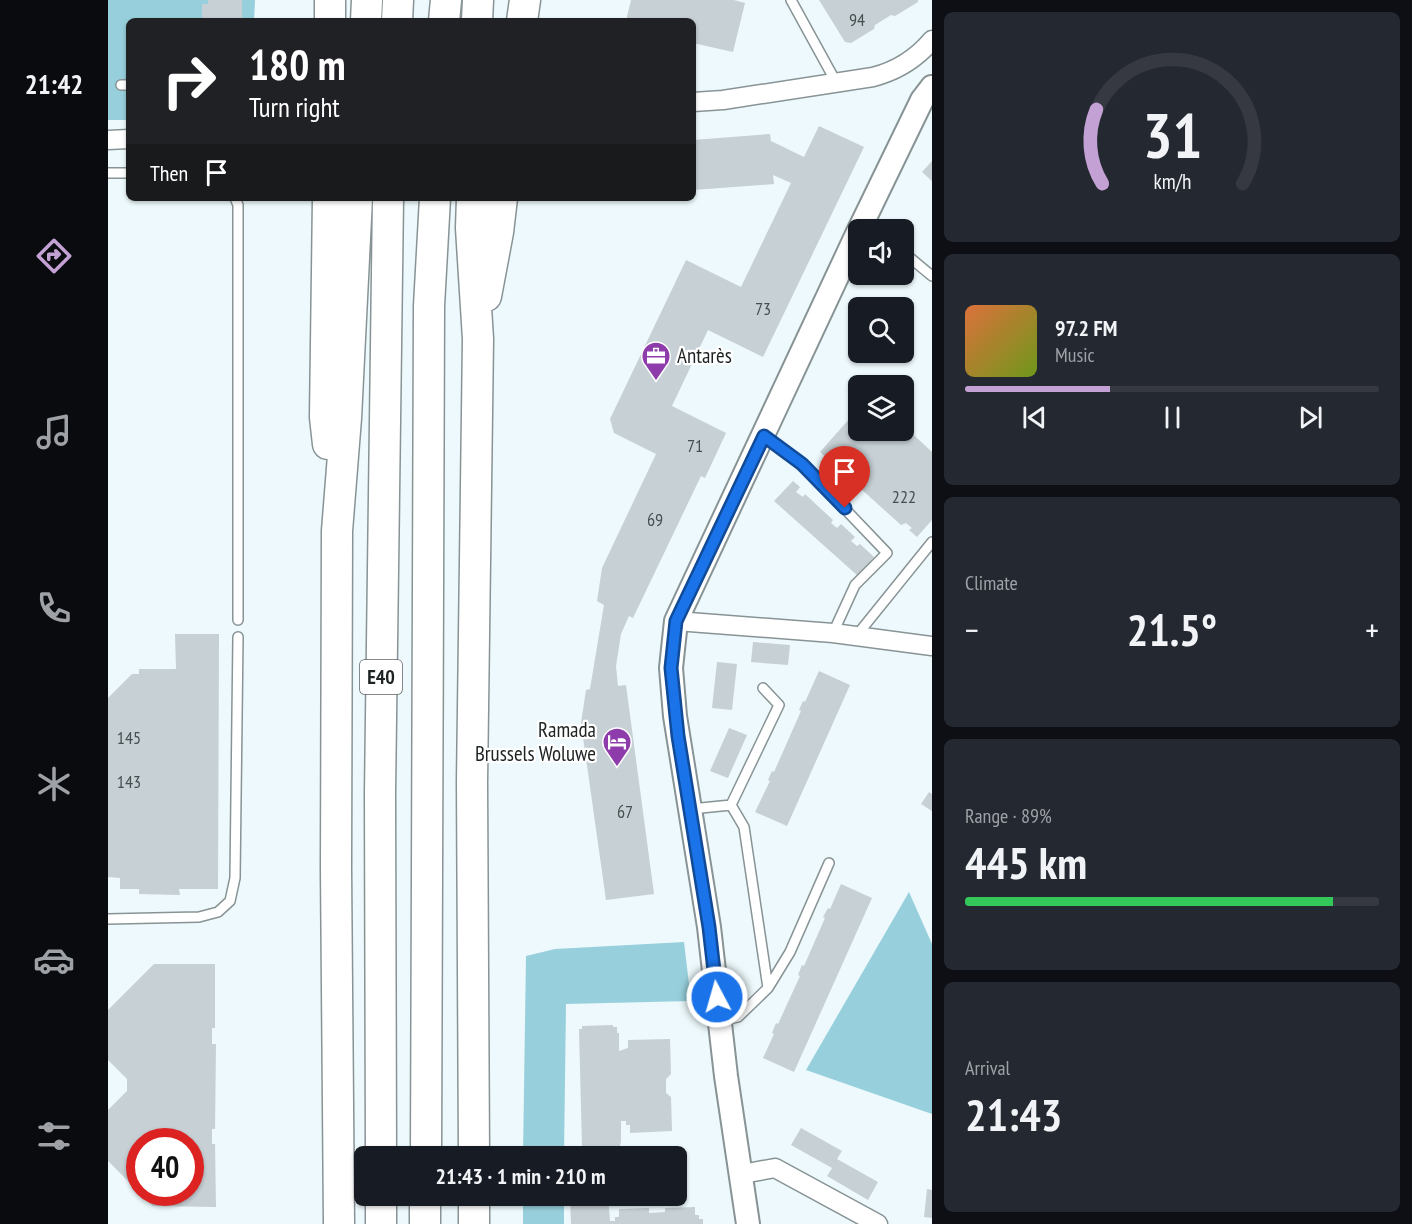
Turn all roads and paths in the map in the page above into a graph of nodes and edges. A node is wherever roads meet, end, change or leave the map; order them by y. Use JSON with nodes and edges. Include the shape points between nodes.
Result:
{"nodes":[{"id":1,"x":330,"y":0,"type":"edge"},
{"id":2,"x":367,"y":0,"type":"edge"},
{"id":3,"x":399,"y":0,"type":"edge"},
{"id":4,"x":446,"y":0,"type":"edge"},
{"id":5,"x":478,"y":0,"type":"edge"},
{"id":6,"x":525,"y":0,"type":"edge"},
{"id":7,"x":791,"y":0,"type":"edge"},
{"id":8,"x":330,"y":18,"type":"edge"},
{"id":9,"x":366,"y":18,"type":"edge"},
{"id":10,"x":398,"y":18,"type":"edge"},
{"id":11,"x":444,"y":18,"type":"edge"},
{"id":12,"x":477,"y":18,"type":"edge"},
{"id":13,"x":522,"y":18,"type":"edge"},
{"id":14,"x":932,"y":40,"type":"edge"},
{"id":15,"x":836,"y":82,"type":"junction"},
{"id":16,"x":929,"y":97,"type":"edge"},
{"id":17,"x":696,"y":102,"type":"edge"},
{"id":18,"x":126,"y":139,"type":"edge"},
{"id":19,"x":108,"y":140,"type":"edge"},
{"id":20,"x":108,"y":173,"type":"edge"},
{"id":21,"x":126,"y":173,"type":"edge"},
{"id":22,"x":237,"y":201,"type":"edge"},
{"id":23,"x":328,"y":201,"type":"edge"},
{"id":24,"x":357,"y":201,"type":"edge"},
{"id":25,"x":388,"y":201,"type":"edge"},
{"id":26,"x":435,"y":201,"type":"edge"},
{"id":27,"x":472,"y":201,"type":"edge"},
{"id":28,"x":502,"y":201,"type":"edge"},
{"id":29,"x":866,"y":219,"type":"edge"},
{"id":30,"x":848,"y":256,"type":"edge"},
{"id":31,"x":914,"y":261,"type":"edge"},
{"id":32,"x":932,"y":276,"type":"edge"},
{"id":33,"x":478,"y":339,"type":"junction"},
{"id":34,"x":764,"y":436,"type":"junction"},
{"id":35,"x":337,"y":531,"type":"junction"},
{"id":36,"x":932,"y":542,"type":"edge"},
{"id":37,"x":238,"y":620,"type":"dead end"},
{"id":38,"x":676,"y":621,"type":"junction"},
{"id":39,"x":833,"y":633,"type":"junction"},
{"id":40,"x":857,"y":635,"type":"junction"},
{"id":41,"x":238,"y":637,"type":"dead end"},
{"id":42,"x":932,"y":646,"type":"edge"},
{"id":43,"x":763,"y":688,"type":"dead end"},
{"id":44,"x":731,"y":805,"type":"junction"},
{"id":45,"x":689,"y":809,"type":"junction"},
{"id":46,"x":830,"y":863,"type":"dead end"},
{"id":47,"x":108,"y":919,"type":"edge"},
{"id":48,"x":768,"y":988,"type":"junction"},
{"id":49,"x":719,"y":1021,"type":"junction"},
{"id":50,"x":381,"y":1146,"type":"edge"},
{"id":51,"x":426,"y":1146,"type":"edge"},
{"id":52,"x":474,"y":1146,"type":"edge"},
{"id":53,"x":742,"y":1174,"type":"junction"},
{"id":54,"x":381,"y":1206,"type":"edge"},
{"id":55,"x":425,"y":1206,"type":"edge"},
{"id":56,"x":474,"y":1206,"type":"edge"},
{"id":57,"x":339,"y":1224,"type":"edge"},
{"id":58,"x":381,"y":1224,"type":"edge"},
{"id":59,"x":425,"y":1224,"type":"edge"},
{"id":60,"x":474,"y":1224,"type":"edge"},
{"id":61,"x":748,"y":1224,"type":"edge"},
{"id":62,"x":878,"y":1224,"type":"edge"}],
"edges":[{"from":1,"to":8,"type":"highway"},
{"from":2,"to":9,"type":"highway"},
{"from":3,"to":10,"type":"highway"},
{"from":4,"to":11,"type":"highway"},
{"from":5,"to":12,"type":"highway"},
{"from":6,"to":13,"type":"highway"},
{"from":7,"to":15,"type":"lane"},
{"from":14,"to":15,"type":"street","via":[[891,72]]},
{"from":15,"to":17,"type":"street"},
{"from":16,"to":29,"type":"street"},
{"from":18,"to":19,"type":"street"},
{"from":20,"to":21,"type":"lane"},
{"from":22,"to":37,"type":"lane"},
{"from":23,"to":35,"type":"highway","via":[[325,417]]},
{"from":24,"to":35,"type":"highway","number":"E40"},
{"from":25,"to":50,"type":"highway","number":"E40","via":[[380,793]]},
{"from":26,"to":51,"type":"highway","number":"E40","via":[[429,318]]},
{"from":27,"to":33,"type":"highway"},
{"from":28,"to":33,"type":"highway"},
{"from":30,"to":34,"type":"street"},
{"from":31,"to":32,"type":"lane"},
{"from":33,"to":52,"type":"highway","via":[[472,782]]},
{"from":34,"to":38,"type":"street"},
{"from":34,"to":39,"type":"lane","via":[[802,464],[887,553],[855,585]]},
{"from":35,"to":57,"type":"highway","number":"E40"},
{"from":36,"to":40,"type":"lane"},
{"from":38,"to":39,"type":"street"},
{"from":38,"to":45,"type":"street","via":[[671,668]]},
{"from":39,"to":40,"type":"street"},
{"from":40,"to":42,"type":"street"},
{"from":41,"to":47,"type":"lane","via":[[235,878],[230,901],[218,912],[199,917]]},
{"from":43,"to":44,"type":"lane","via":[[779,705]]},
{"from":44,"to":45,"type":"lane"},
{"from":44,"to":48,"type":"lane","via":[[744,827]]},
{"from":45,"to":49,"type":"street","via":[[709,927]]},
{"from":46,"to":48,"type":"lane"},
{"from":48,"to":49,"type":"lane","via":[[738,1017]]},
{"from":49,"to":53,"type":"street"},
{"from":53,"to":61,"type":"street"},
{"from":53,"to":62,"type":"street","via":[[775,1168]]},
{"from":54,"to":58,"type":"highway"},
{"from":55,"to":59,"type":"highway"},
{"from":56,"to":60,"type":"highway"}]}
